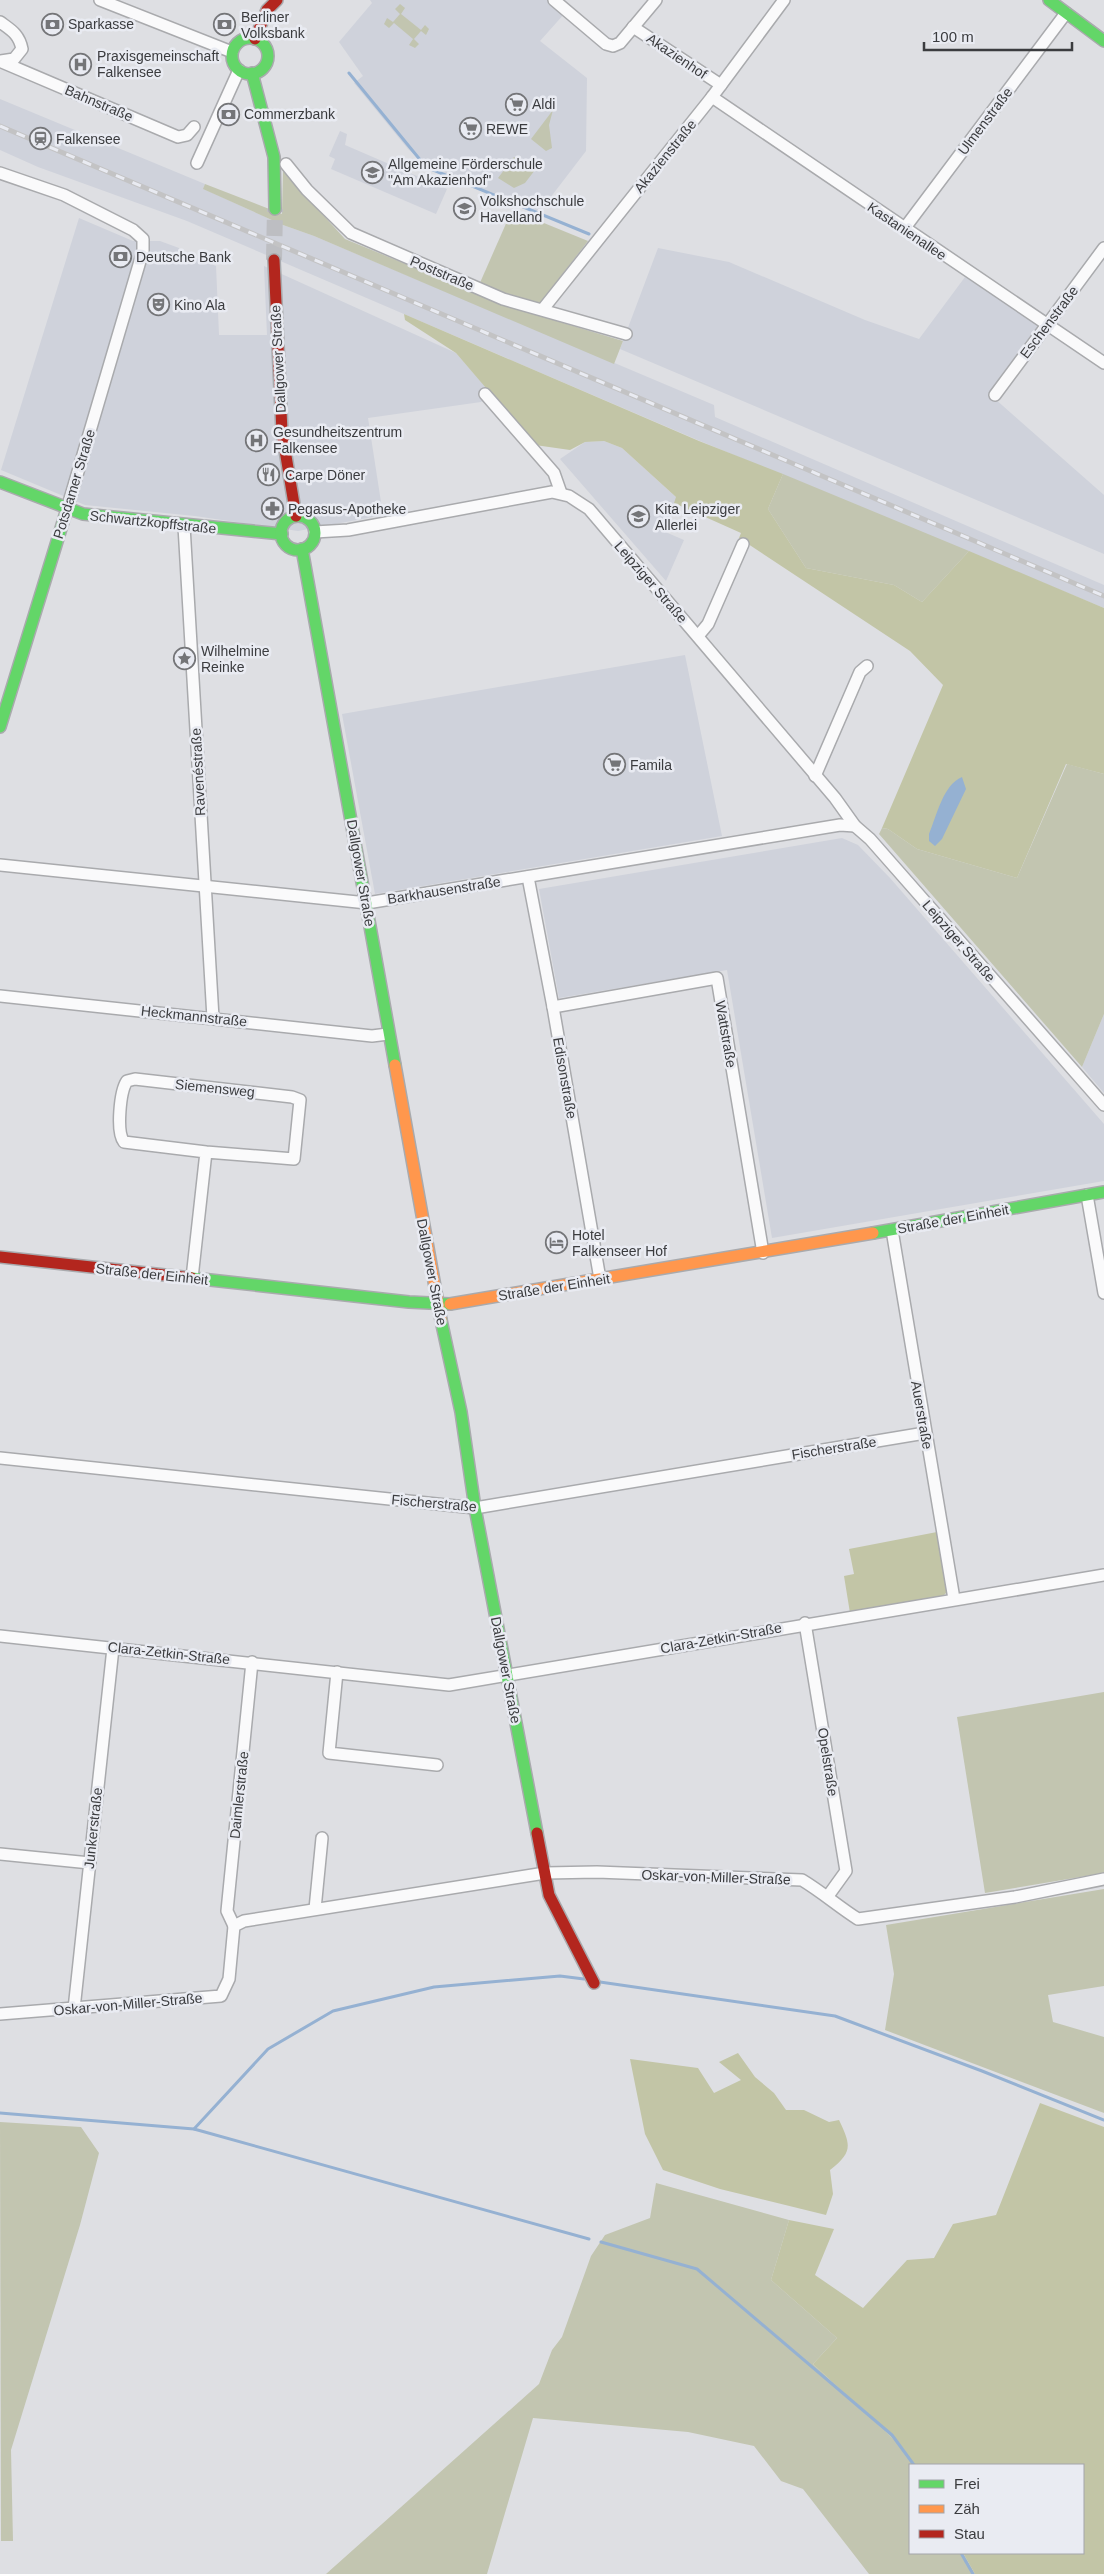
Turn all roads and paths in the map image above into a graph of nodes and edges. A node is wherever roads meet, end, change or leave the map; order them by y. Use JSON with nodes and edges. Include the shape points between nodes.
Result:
{"nodes":[{"id":1,"x":100,"y":0,"type":"edge"},
{"id":2,"x":277,"y":0,"type":"edge"},
{"id":3,"x":554,"y":0,"type":"edge"},
{"id":4,"x":656,"y":0,"type":"edge"},
{"id":5,"x":1049,"y":0,"type":"edge"},
{"id":6,"x":777,"y":2,"type":"edge"},
{"id":7,"x":1066,"y":13,"type":"junction"},
{"id":8,"x":0,"y":22,"type":"edge"},
{"id":9,"x":633,"y":27,"type":"junction"},
{"id":10,"x":255,"y":39,"type":"junction"},
{"id":11,"x":1104,"y":41,"type":"edge"},
{"id":12,"x":232,"y":52,"type":"junction"},
{"id":13,"x":1,"y":62,"type":"edge"},
{"id":14,"x":239,"y":70,"type":"junction"},
{"id":15,"x":252,"y":73,"type":"junction"},
{"id":16,"x":721,"y":85,"type":"junction"},
{"id":17,"x":712,"y":97,"type":"junction"},
{"id":18,"x":194,"y":127,"type":"dead end"},
{"id":19,"x":197,"y":163,"type":"dead end"},
{"id":20,"x":286,"y":164,"type":"dead end"},
{"id":21,"x":0,"y":173,"type":"edge"},
{"id":22,"x":275,"y":209,"type":"tunnel mouth"},
{"id":23,"x":904,"y":230,"type":"junction"},
{"id":24,"x":1104,"y":248,"type":"edge"},
{"id":25,"x":274,"y":260,"type":"tunnel mouth"},
{"id":26,"x":543,"y":309,"type":"junction"},
{"id":27,"x":1047,"y":324,"type":"junction"},
{"id":28,"x":626,"y":334,"type":"dead end"},
{"id":29,"x":1104,"y":363,"type":"edge"},
{"id":30,"x":485,"y":394,"type":"dead end"},
{"id":31,"x":995,"y":395,"type":"dead end"},
{"id":32,"x":0,"y":482,"type":"edge"},
{"id":33,"x":561,"y":493,"type":"junction"},
{"id":34,"x":67,"y":509,"type":"junction"},
{"id":35,"x":296,"y":516,"type":"junction"},
{"id":36,"x":184,"y":526,"type":"junction"},
{"id":37,"x":315,"y":532,"type":"junction"},
{"id":38,"x":282,"y":534,"type":"junction"},
{"id":39,"x":743,"y":544,"type":"dead end"},
{"id":40,"x":302,"y":549,"type":"junction"},
{"id":41,"x":698,"y":636,"type":"junction"},
{"id":42,"x":867,"y":666,"type":"dead end"},
{"id":43,"x":0,"y":728,"type":"edge"},
{"id":44,"x":816,"y":776,"type":"junction"},
{"id":45,"x":855,"y":826,"type":"junction"},
{"id":46,"x":0,"y":865,"type":"edge"},
{"id":47,"x":528,"y":877,"type":"junction"},
{"id":48,"x":205,"y":887,"type":"junction"},
{"id":49,"x":367,"y":903,"type":"junction"},
{"id":50,"x":0,"y":996,"type":"edge"},
{"id":51,"x":553,"y":1007,"type":"junction"},
{"id":52,"x":213,"y":1018,"type":"junction"},
{"id":53,"x":388,"y":1034,"type":"junction"},
{"id":54,"x":1104,"y":1105,"type":"edge"},
{"id":55,"x":206,"y":1152,"type":"junction"},
{"id":56,"x":1104,"y":1192,"type":"edge"},
{"id":57,"x":1087,"y":1195,"type":"junction"},
{"id":58,"x":892,"y":1230,"type":"junction"},
{"id":59,"x":763,"y":1253,"type":"junction"},
{"id":60,"x":0,"y":1257,"type":"edge"},
{"id":61,"x":192,"y":1278,"type":"junction"},
{"id":62,"x":600,"y":1279,"type":"junction"},
{"id":63,"x":1104,"y":1293,"type":"edge"},
{"id":64,"x":437,"y":1303,"type":"junction"},
{"id":65,"x":925,"y":1434,"type":"junction"},
{"id":66,"x":0,"y":1458,"type":"edge"},
{"id":67,"x":475,"y":1508,"type":"junction"},
{"id":68,"x":1104,"y":1575,"type":"edge"},
{"id":69,"x":954,"y":1599,"type":"junction"},
{"id":70,"x":805,"y":1623,"type":"junction"},
{"id":71,"x":0,"y":1636,"type":"edge"},
{"id":72,"x":113,"y":1648,"type":"junction"},
{"id":73,"x":252,"y":1662,"type":"junction"},
{"id":74,"x":337,"y":1672,"type":"junction"},
{"id":75,"x":507,"y":1677,"type":"junction"},
{"id":76,"x":437,"y":1765,"type":"dead end"},
{"id":77,"x":322,"y":1838,"type":"dead end"},
{"id":78,"x":0,"y":1854,"type":"edge"},
{"id":79,"x":90,"y":1862,"type":"junction"},
{"id":80,"x":545,"y":1873,"type":"junction"},
{"id":81,"x":1104,"y":1879,"type":"edge"},
{"id":82,"x":828,"y":1896,"type":"junction"},
{"id":83,"x":316,"y":1910,"type":"junction"},
{"id":84,"x":234,"y":1926,"type":"junction"},
{"id":85,"x":594,"y":1983,"type":"dead end"},
{"id":86,"x":74,"y":2009,"type":"junction"},
{"id":87,"x":0,"y":2014,"type":"edge"}],
"edges":[{"from":1,"to":12,"type":"street"},
{"from":2,"to":10,"type":"street","via":[[267,10]]},
{"from":3,"to":9,"type":"street","name":"Akazienhof","via":[[606,44],[620,43]]},
{"from":4,"to":9,"type":"street","name":"Akazienhof"},
{"from":5,"to":7,"type":"street"},
{"from":6,"to":16,"type":"street","name":"Akazienstraße"},
{"from":7,"to":11,"type":"street"},
{"from":7,"to":23,"type":"street","name":"Ulmenstraße"},
{"from":8,"to":13,"type":"street","name":"Bahnstraße","via":[[15,33],[22,48],[14,59]]},
{"from":9,"to":16,"type":"street","name":"Akazienhof"},
{"from":10,"to":12,"type":"street","via":[[244,39]]},
{"from":10,"to":15,"type":"street","via":[[263,44],[268,55],[262,69]]},
{"from":12,"to":14,"type":"street"},
{"from":13,"to":18,"type":"street","name":"Bahnstraße","via":[[178,137],[187,135]]},
{"from":14,"to":15,"type":"street"},
{"from":14,"to":19,"type":"street"},
{"from":15,"to":22,"type":"street","via":[[274,157]]},
{"from":16,"to":17,"type":"street","name":"Akazienstraße"},
{"from":17,"to":23,"type":"street","name":"Kastanienallee"},
{"from":17,"to":26,"type":"street","name":"Akazienstraße"},
{"from":20,"to":26,"type":"street","name":"Poststraße","via":[[307,190],[351,233],[502,299]]},
{"from":21,"to":34,"type":"street","name":"Potsdamer Straße","via":[[64,195],[133,230],[143,239],[143,251]]},
{"from":23,"to":27,"type":"street","name":"Kastanienallee"},
{"from":24,"to":27,"type":"street","name":"Eschenstraße"},
{"from":25,"to":35,"type":"street","name":"Dallgower Straße","via":[[282,432]]},
{"from":26,"to":28,"type":"street","name":"Poststraße"},
{"from":27,"to":29,"type":"street","name":"Kastanienallee"},
{"from":27,"to":31,"type":"street","name":"Eschenstraße"},
{"from":30,"to":33,"type":"street","via":[[554,473]]},
{"from":32,"to":34,"type":"street","name":"Schwartzkopffstraße"},
{"from":33,"to":37,"type":"street","via":[[552,492],[348,530]]},
{"from":33,"to":41,"type":"street","name":"Leipziger Straße","via":[[588,509]]},
{"from":34,"to":36,"type":"street","name":"Schwartzkopffstraße","via":[[83,514]]},
{"from":34,"to":43,"type":"street","name":"Potsdamer Straße"},
{"from":35,"to":37,"type":"street","via":[[311,522]]},
{"from":35,"to":38,"type":"street","via":[[284,524]]},
{"from":36,"to":38,"type":"street","name":"Schwartzkopffstraße"},
{"from":36,"to":48,"type":"street","name":"Ravenéstraße"},
{"from":37,"to":40,"type":"street","via":[[310,545]]},
{"from":38,"to":40,"type":"street","via":[[291,548]]},
{"from":39,"to":41,"type":"street","via":[[708,624]]},
{"from":40,"to":49,"type":"street","name":"Dallgower Straße"},
{"from":41,"to":44,"type":"street","name":"Leipziger Straße"},
{"from":42,"to":44,"type":"street","via":[[860,672]]},
{"from":44,"to":45,"type":"street","name":"Leipziger Straße"},
{"from":45,"to":47,"type":"street","name":"Barkhausenstraße","via":[[840,825]]},
{"from":45,"to":54,"type":"street","name":"Leipziger Straße","via":[[870,839]]},
{"from":46,"to":48,"type":"street","name":"Barkhausenstraße"},
{"from":47,"to":49,"type":"street","name":"Barkhausenstraße"},
{"from":47,"to":51,"type":"street","name":"Edisonstraße"},
{"from":48,"to":49,"type":"street","name":"Barkhausenstraße"},
{"from":48,"to":52,"type":"street","name":"Ravenéstraße"},
{"from":49,"to":53,"type":"street","name":"Dallgower Straße"},
{"from":50,"to":52,"type":"street","name":"Heckmannstraße"},
{"from":51,"to":59,"type":"street","name":"Wattstraße","via":[[717,978]]},
{"from":51,"to":62,"type":"street","name":"Edisonstraße"},
{"from":52,"to":53,"type":"street","name":"Heckmannstraße","via":[[372,1036]]},
{"from":53,"to":64,"type":"street","name":"Dallgower Straße"},
{"from":55,"to":55,"type":"street","name":"Siemensweg","via":[[294,1159],[300,1100],[135,1079],[127,1081],[123,1087],[120,1130],[124,1142]]},
{"from":55,"to":61,"type":"street"},
{"from":56,"to":57,"type":"street","name":"Straße der Einheit"},
{"from":57,"to":58,"type":"street","name":"Straße der Einheit"},
{"from":57,"to":63,"type":"street"},
{"from":58,"to":59,"type":"street","name":"Straße der Einheit"},
{"from":58,"to":65,"type":"street","name":"Auerstraße"},
{"from":59,"to":62,"type":"street","name":"Straße der Einheit"},
{"from":60,"to":61,"type":"street","name":"Straße der Einheit"},
{"from":61,"to":64,"type":"street","name":"Straße der Einheit"},
{"from":62,"to":64,"type":"street","name":"Straße der Einheit","via":[[450,1304]]},
{"from":64,"to":67,"type":"street","name":"Dallgower Straße","via":[[461,1412]]},
{"from":65,"to":67,"type":"street","name":"Fischerstraße"},
{"from":65,"to":69,"type":"street","name":"Auerstraße"},
{"from":66,"to":67,"type":"street","name":"Fischerstraße"},
{"from":67,"to":75,"type":"street","name":"Dallgower Straße"},
{"from":68,"to":69,"type":"street","name":"Clara-Zetkin-Straße"},
{"from":69,"to":70,"type":"street","name":"Clara-Zetkin-Straße"},
{"from":70,"to":75,"type":"street","name":"Clara-Zetkin-Straße"},
{"from":70,"to":82,"type":"street","name":"Opelstraße","via":[[846,1871]]},
{"from":71,"to":72,"type":"street","name":"Clara-Zetkin-Straße"},
{"from":72,"to":73,"type":"street","name":"Clara-Zetkin-Straße"},
{"from":72,"to":79,"type":"street","name":"Junkerstraße"},
{"from":73,"to":74,"type":"street","name":"Clara-Zetkin-Straße"},
{"from":73,"to":84,"type":"street","name":"Daimlerstraße","via":[[227,1911]]},
{"from":74,"to":75,"type":"street","name":"Clara-Zetkin-Straße","via":[[449,1685]]},
{"from":74,"to":76,"type":"street","via":[[329,1753]]},
{"from":75,"to":80,"type":"street","name":"Dallgower Straße"},
{"from":77,"to":83,"type":"street"},
{"from":78,"to":79,"type":"street"},
{"from":79,"to":86,"type":"street","name":"Junkerstraße"},
{"from":80,"to":82,"type":"street","name":"Oskar-von-Miller-Straße","via":[[802,1880]]},
{"from":80,"to":83,"type":"street","name":"Oskar-von-Miller-Straße"},
{"from":80,"to":85,"type":"street","name":"Dallgower Straße","via":[[556,1912]]},
{"from":81,"to":82,"type":"street","name":"Oskar-von-Miller-Straße","via":[[1015,1897],[858,1919]]},
{"from":83,"to":84,"type":"street","name":"Oskar-von-Miller-Straße","via":[[244,1921]]},
{"from":84,"to":86,"type":"street","name":"Oskar-von-Miller-Straße","via":[[230,1979],[221,1996]]},
{"from":86,"to":87,"type":"street","name":"Oskar-von-Miller-Straße"}]}
